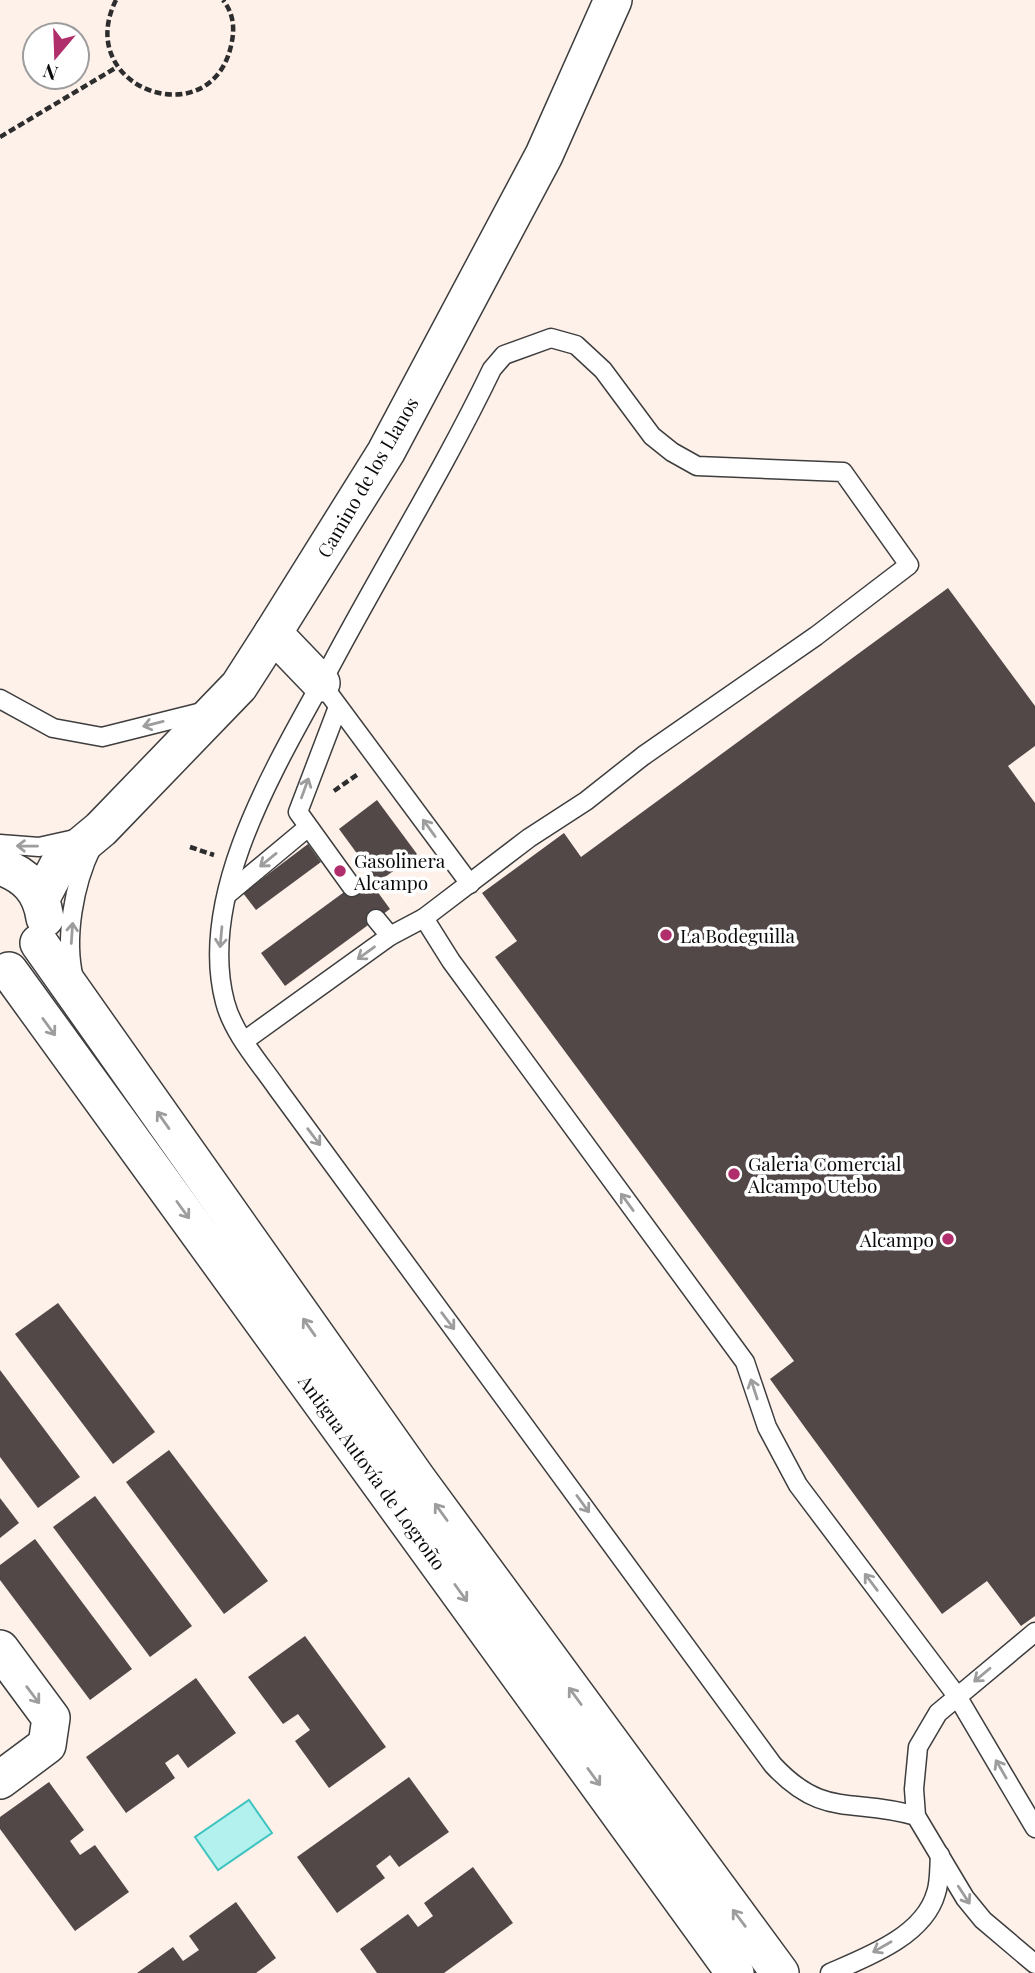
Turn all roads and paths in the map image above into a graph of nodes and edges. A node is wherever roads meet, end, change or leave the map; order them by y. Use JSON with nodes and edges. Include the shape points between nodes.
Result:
{"nodes":[{"id":1,"x":116,"y":0,"type":"edge"},
{"id":2,"x":223,"y":0,"type":"edge"},
{"id":3,"x":613,"y":0,"type":"edge"},
{"id":4,"x":117,"y":67,"type":"junction"},
{"id":5,"x":0,"y":137,"type":"edge"},
{"id":6,"x":273,"y":633,"type":"junction"},
{"id":7,"x":330,"y":695,"type":"junction"},
{"id":8,"x":0,"y":699,"type":"edge"},
{"id":9,"x":219,"y":707,"type":"junction"},
{"id":10,"x":378,"y":759,"type":"junction"},
{"id":11,"x":298,"y":812,"type":"junction"},
{"id":12,"x":307,"y":828,"type":"junction"},
{"id":13,"x":101,"y":829,"type":"junction"},
{"id":14,"x":0,"y":844,"type":"edge"},
{"id":15,"x":21,"y":880,"type":"edge"},
{"id":16,"x":470,"y":884,"type":"junction"},
{"id":17,"x":352,"y":887,"type":"dead end"},
{"id":18,"x":229,"y":892,"type":"junction"},
{"id":19,"x":424,"y":918,"type":"junction"},
{"id":20,"x":376,"y":919,"type":"dead end"},
{"id":21,"x":390,"y":936,"type":"junction"},
{"id":22,"x":39,"y":943,"type":"junction"},
{"id":23,"x":5,"y":973,"type":"edge"},
{"id":24,"x":79,"y":1000,"type":"junction"},
{"id":25,"x":244,"y":1041,"type":"junction"},
{"id":26,"x":1035,"y":1632,"type":"edge"},
{"id":27,"x":0,"y":1649,"type":"edge"},
{"id":28,"x":957,"y":1696,"type":"junction"},
{"id":29,"x":0,"y":1780,"type":"edge"},
{"id":30,"x":916,"y":1816,"type":"junction"},
{"id":31,"x":1035,"y":1828,"type":"edge"},
{"id":32,"x":940,"y":1855,"type":"junction"},
{"id":33,"x":1031,"y":1965,"type":"edge"},
{"id":34,"x":782,"y":1971,"type":"edge"},
{"id":35,"x":735,"y":1973,"type":"edge"},
{"id":36,"x":830,"y":1973,"type":"edge"}],
"edges":[{"from":1,"to":4,"type":"path","via":[[108,16],[109,42]]},
{"from":2,"to":4,"type":"path","via":[[231,10],[234,33],[229,57],[205,84],[165,97],[128,79]]},
{"from":3,"to":6,"type":"street","name":"Camino de los Llanos","via":[[544,155],[386,452]]},
{"from":4,"to":5,"type":"path"},
{"from":6,"to":7,"type":"street"},
{"from":6,"to":9,"type":"street","name":"Camino de los Llanos","via":[[239,686]]},
{"from":7,"to":10,"type":"lane"},
{"from":11,"to":7,"type":"lane","one_way":true},
{"from":7,"to":16,"type":"lane","via":[[437,475],[492,369],[504,355],[551,338],[576,345],[603,370],[652,436],[697,466],[843,472],[909,565]]},
{"from":7,"to":18,"type":"lane","via":[[277,760],[251,818]]},
{"from":9,"to":8,"type":"lane","one_way":true,"via":[[102,737],[53,727]]},
{"from":9,"to":13,"type":"street","name":"Camino de los Llanos"},
{"from":10,"to":11,"type":"path"},
{"from":16,"to":10,"type":"lane","one_way":true},
{"from":11,"to":12,"type":"lane"},
{"from":12,"to":17,"type":"lane"},
{"from":12,"to":18,"type":"lane","one_way":true},
{"from":13,"to":14,"type":"lane","one_way":true,"via":[[63,844]]},
{"from":13,"to":15,"type":"street","name":"Camino de los Llanos","via":[[59,864]]},
{"from":24,"to":13,"type":"lane","one_way":true,"via":[[71,964],[76,889]]},
{"from":15,"to":22,"type":"street","via":[[45,917]]},
{"from":16,"to":19,"type":"lane"},
{"from":18,"to":25,"type":"lane","one_way":true,"via":[[220,972],[225,1004]]},
{"from":19,"to":21,"type":"lane"},
{"from":28,"to":19,"type":"lane","one_way":true,"via":[[798,1486],[767,1427],[745,1362]]},
{"from":20,"to":21,"type":"lane"},
{"from":21,"to":25,"type":"lane","one_way":true},
{"from":22,"to":23,"type":"street","via":[[21,966]]},
{"from":22,"to":24,"type":"street","name":"Antigua Autovía de Logroño"},
{"from":23,"to":35,"type":"street","name":"Antigua Autovía de Logroño","one_way":true},
{"from":34,"to":24,"type":"street","name":"Antigua Autovía de Logroño","one_way":true,"via":[[417,1479]]},
{"from":25,"to":30,"type":"lane","one_way":true,"via":[[773,1765],[800,1791],[816,1799],[890,1808]]},
{"from":26,"to":28,"type":"lane","one_way":true},
{"from":27,"to":29,"type":"street","one_way":true,"via":[[51,1718],[47,1745]]},
{"from":28,"to":30,"type":"lane","via":[[938,1713],[918,1747]]},
{"from":31,"to":28,"type":"lane","one_way":true},
{"from":30,"to":32,"type":"lane"},
{"from":32,"to":33,"type":"lane","one_way":true,"via":[[983,1920]]},
{"from":32,"to":36,"type":"lane","one_way":true,"via":[[936,1894],[920,1923]]}]}
